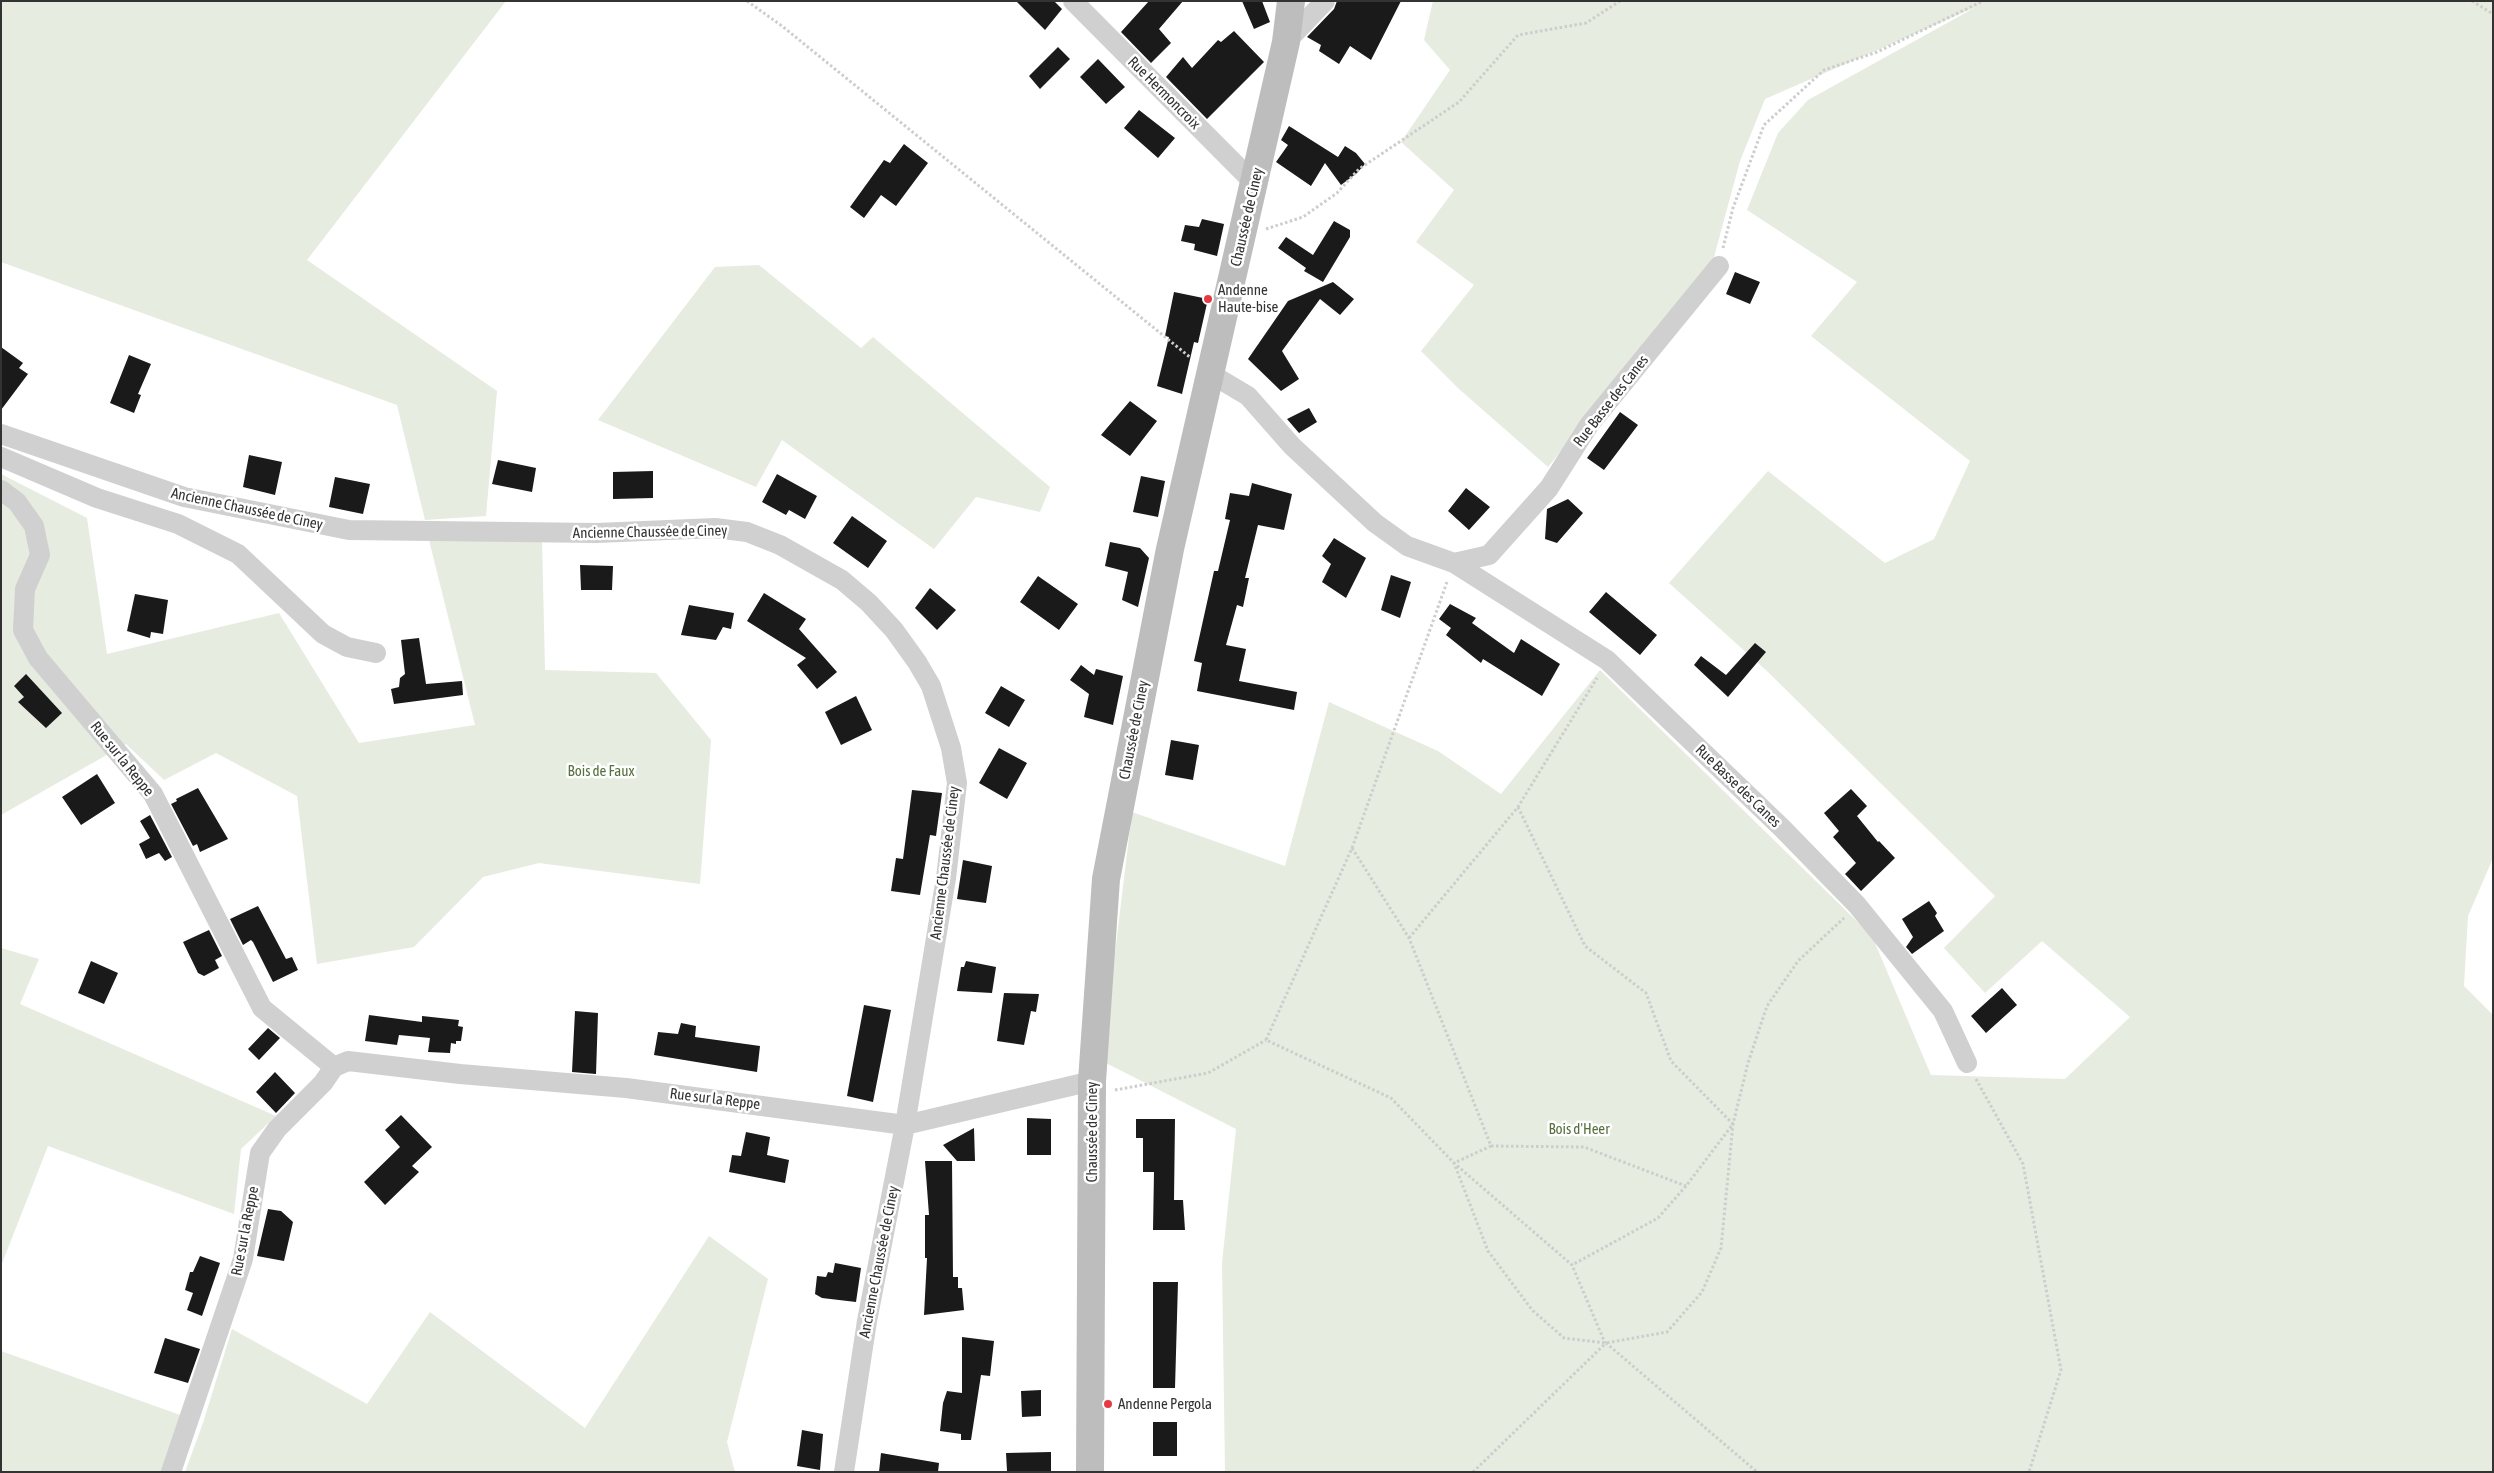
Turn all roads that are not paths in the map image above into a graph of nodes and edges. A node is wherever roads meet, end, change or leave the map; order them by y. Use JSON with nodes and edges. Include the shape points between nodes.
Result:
{"nodes":[{"id":1,"x":1074,"y":1,"type":"edge"},
{"id":2,"x":1291,"y":1,"type":"edge"},
{"id":3,"x":1325,"y":1,"type":"edge"},
{"id":4,"x":1286,"y":42,"type":"junction"},
{"id":5,"x":1254,"y":183,"type":"junction"},
{"id":6,"x":1719,"y":266,"type":"road end"},
{"id":7,"x":1211,"y":374,"type":"junction"},
{"id":8,"x":1,"y":434,"type":"edge"},
{"id":9,"x":1,"y":457,"type":"edge"},
{"id":10,"x":1,"y":490,"type":"edge"},
{"id":11,"x":1454,"y":563,"type":"junction"},
{"id":12,"x":376,"y":653,"type":"dead end"},
{"id":13,"x":1967,"y":1063,"type":"road end"},
{"id":14,"x":334,"y":1068,"type":"junction"},
{"id":15,"x":1092,"y":1088,"type":"junction"},
{"id":16,"x":905,"y":1125,"type":"junction"},
{"id":17,"x":171,"y":1472,"type":"edge"},
{"id":18,"x":844,"y":1472,"type":"edge"},
{"id":19,"x":1090,"y":1472,"type":"edge"}],
"edges":[{"from":1,"to":5,"type":"street","name":"Rue Hermoncroix"},
{"from":2,"to":4,"type":"main road","name":"Chaussée de Ciney"},
{"from":3,"to":4,"type":"street"},
{"from":4,"to":5,"type":"main road","name":"Chaussée de Ciney"},
{"from":5,"to":7,"type":"main road","name":"Chaussée de Ciney"},
{"from":6,"to":11,"type":"street","name":"Rue Basse des Canes","via":[[1589,425],[1549,488],[1489,555]]},
{"from":7,"to":11,"type":"street","name":"Rue Basse des Canes","via":[[1248,396],[1292,446],[1375,523],[1407,546]]},
{"from":7,"to":15,"type":"main road","name":"Chaussée de Ciney","via":[[1168,559],[1106,879]]},
{"from":8,"to":16,"type":"street","name":"Ancienne Chaussée de Ciney","via":[[184,497],[349,530],[597,533],[715,528],[747,532],[780,544],[842,580],[888,623],[931,686],[951,748],[957,783],[946,878]]},
{"from":9,"to":12,"type":"street","name":"Ancienne Chaussée de Ciney","via":[[97,498],[178,524],[238,554],[323,634],[347,647]]},
{"from":10,"to":14,"type":"street","name":"Rue sur la Reppe","via":[[17,502],[34,526],[40,555],[25,589],[23,630],[38,658],[153,794],[262,1008]]},
{"from":11,"to":13,"type":"street","name":"Rue Basse des Canes","via":[[1607,660],[1775,821],[1857,905],[1943,1011]]},
{"from":14,"to":16,"type":"street","name":"Rue sur la Reppe","via":[[348,1061],[626,1088]]},
{"from":14,"to":17,"type":"street","name":"Rue sur la Reppe","via":[[277,1129],[260,1153],[243,1259]]},
{"from":15,"to":16,"type":"street","name":"Rue sur la Reppe"},
{"from":15,"to":19,"type":"main road","name":"Chaussée de Ciney"},
{"from":16,"to":18,"type":"street","name":"Ancienne Chaussée de Ciney","via":[[867,1321]]}]}
